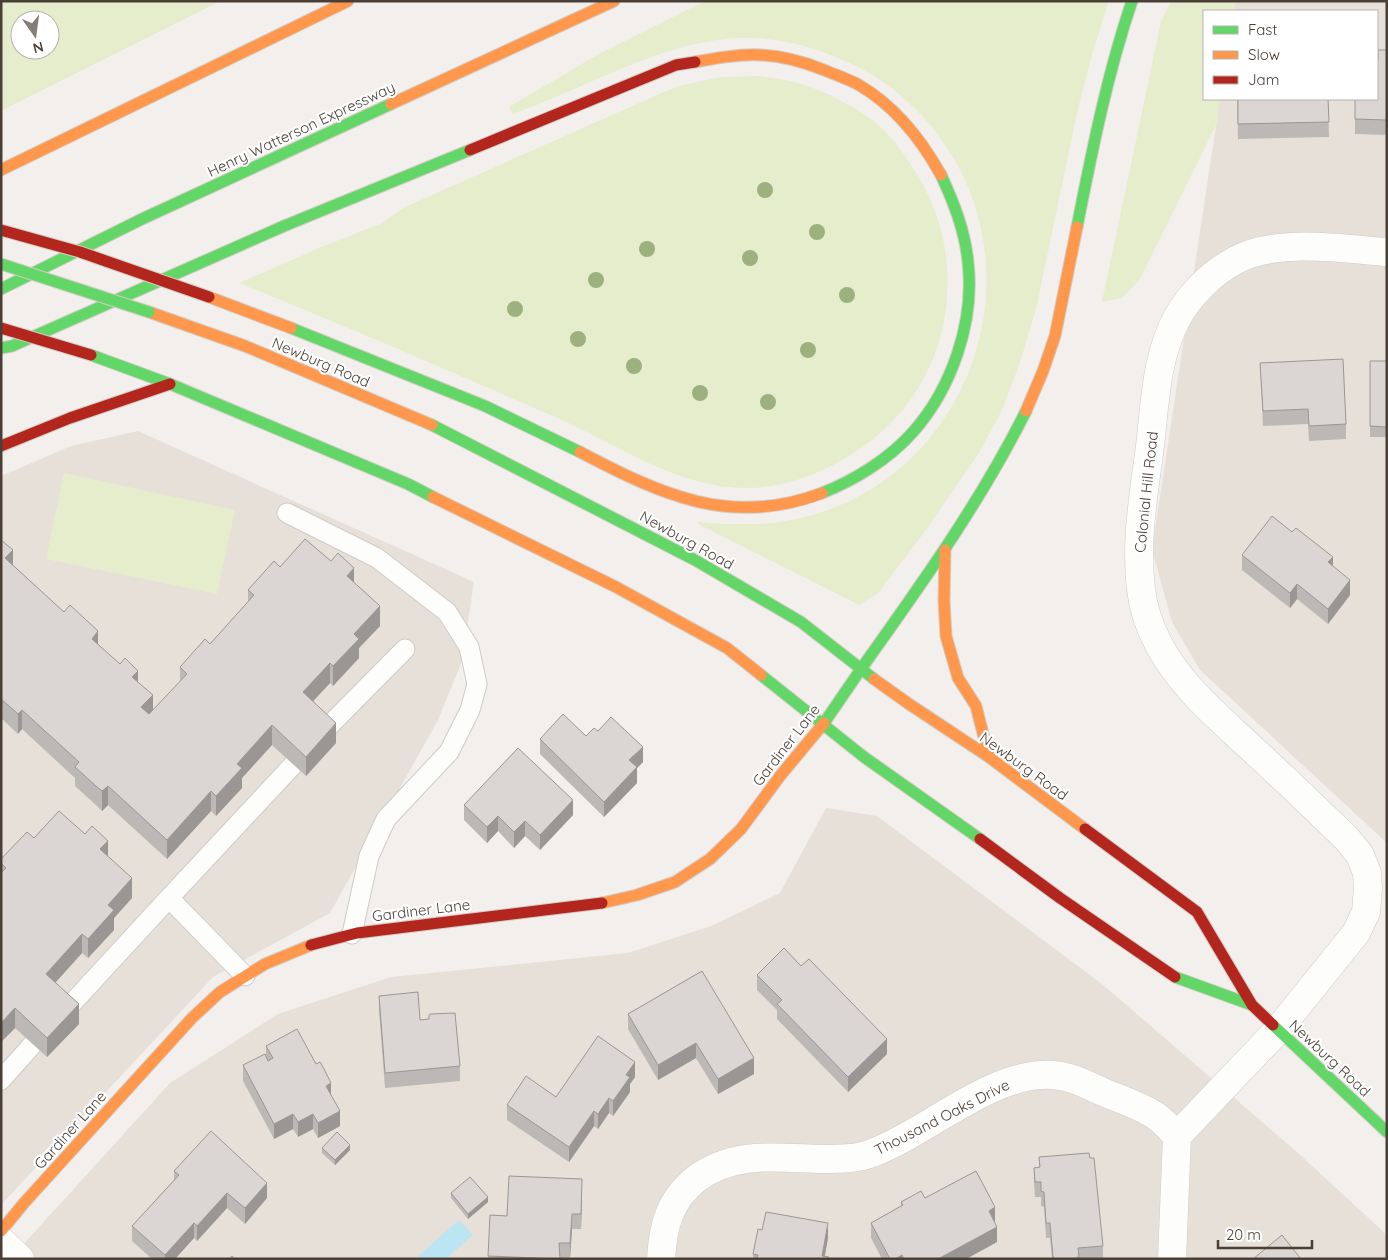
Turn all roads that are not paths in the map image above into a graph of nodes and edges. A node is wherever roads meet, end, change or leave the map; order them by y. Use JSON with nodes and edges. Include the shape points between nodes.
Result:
{"nodes":[{"id":1,"x":348,"y":1,"type":"edge"},
{"id":2,"x":614,"y":1,"type":"edge"},
{"id":3,"x":1132,"y":1,"type":"edge"},
{"id":4,"x":1,"y":170,"type":"edge"},
{"id":5,"x":1,"y":230,"type":"edge"},
{"id":6,"x":1387,"y":252,"type":"edge"},
{"id":7,"x":1,"y":264,"type":"edge"},
{"id":8,"x":1,"y":289,"type":"edge"},
{"id":9,"x":1,"y":328,"type":"edge"},
{"id":10,"x":1,"y":348,"type":"edge"},
{"id":11,"x":170,"y":384,"type":"junction"},
{"id":12,"x":1,"y":446,"type":"edge"},
{"id":13,"x":287,"y":513,"type":"dead end"},
{"id":14,"x":945,"y":550,"type":"junction"},
{"id":15,"x":405,"y":649,"type":"dead end"},
{"id":16,"x":861,"y":669,"type":"junction"},
{"id":17,"x":823,"y":725,"type":"junction"},
{"id":18,"x":324,"y":731,"type":"edge"},
{"id":19,"x":989,"y":757,"type":"junction"},
{"id":20,"x":293,"y":765,"type":"edge"},
{"id":21,"x":169,"y":898,"type":"junction"},
{"id":22,"x":352,"y":934,"type":"junction"},
{"id":23,"x":245,"y":976,"type":"junction"},
{"id":24,"x":1252,"y":1005,"type":"junction"},
{"id":25,"x":65,"y":1011,"type":"edge"},
{"id":26,"x":1278,"y":1030,"type":"junction"},
{"id":27,"x":33,"y":1044,"type":"edge"},
{"id":28,"x":1,"y":1080,"type":"edge"},
{"id":29,"x":1387,"y":1132,"type":"edge"},
{"id":30,"x":1177,"y":1136,"type":"junction"},
{"id":31,"x":1,"y":1231,"type":"edge"},
{"id":32,"x":1,"y":1242,"type":"edge"},
{"id":33,"x":20,"y":1259,"type":"edge"},
{"id":34,"x":661,"y":1259,"type":"edge"},
{"id":35,"x":1172,"y":1259,"type":"edge"}],
"edges":[{"from":1,"to":4,"type":"main road"},
{"from":2,"to":8,"type":"main road","name":"Henry Watterson Expressway","via":[[142,219]]},
{"from":3,"to":14,"type":"main road","name":"Gardiner Lane","via":[[1106,84],[1048,362],[997,466]]},
{"from":5,"to":10,"type":"main road","bridge":true,"via":[[147,275],[209,297],[346,348],[512,418],[656,491],[718,506],[758,508],[798,501],[856,478],[886,457],[918,427],[940,395],[967,319],[969,282],[965,242],[953,200],[936,165],[914,132],[890,108],[860,85],[818,67],[769,56],[718,57],[667,69],[284,226],[12,346]]},
{"from":6,"to":26,"type":"street","name":"Colonial Hill Road","via":[[1301,247],[1268,249],[1239,258],[1215,273],[1193,295],[1177,318],[1160,361],[1139,533],[1141,591],[1148,618],[1172,667],[1195,695],[1348,838],[1367,873],[1366,912],[1356,933]]},
{"from":7,"to":16,"type":"main road","name":"Newburg Road","bridge":true,"via":[[245,346],[422,420],[695,560],[801,622]]},
{"from":9,"to":11,"type":"main road","name":"Newburg Road","bridge":true,"via":[[91,355]]},
{"from":11,"to":12,"type":"main road","via":[[70,418]]},
{"from":11,"to":17,"type":"main road","name":"Newburg Road","via":[[408,484],[616,587],[727,648]]},
{"from":13,"to":22,"type":"lane","via":[[377,558],[447,612],[469,647],[477,684],[470,710],[449,752],[386,819],[369,856]]},
{"from":14,"to":16,"type":"main road","name":"Gardiner Lane"},
{"from":14,"to":19,"type":"main road","via":[[946,636],[958,678],[976,706]]},
{"from":15,"to":18,"type":"lane"},
{"from":16,"to":17,"type":"main road","name":"Gardiner Lane"},
{"from":16,"to":19,"type":"main road","name":"Newburg Road"},
{"from":17,"to":22,"type":"main road","name":"Gardiner Lane","via":[[741,829],[710,859],[675,882],[637,896],[595,904]]},
{"from":17,"to":24,"type":"main road","name":"Newburg Road","via":[[1171,976]]},
{"from":19,"to":24,"type":"main road","name":"Newburg Road","via":[[1197,912]]},
{"from":20,"to":21,"type":"lane"},
{"from":21,"to":23,"type":"lane"},
{"from":21,"to":25,"type":"lane"},
{"from":22,"to":23,"type":"main road","name":"Gardiner Lane","via":[[314,944]]},
{"from":23,"to":31,"type":"main road","name":"Gardiner Lane","via":[[220,992],[192,1018]]},
{"from":24,"to":26,"type":"main road","name":"Newburg Road"},
{"from":26,"to":29,"type":"main road","name":"Newburg Road"},
{"from":26,"to":30,"type":"street"},
{"from":27,"to":28,"type":"lane"},
{"from":30,"to":34,"type":"street","name":"Thousand Oaks Drive","via":[[1153,1114],[1071,1078],[1026,1076],[999,1084],[870,1154],[841,1159],[754,1157],[729,1161],[706,1171],[686,1186],[672,1207],[663,1232]]},
{"from":30,"to":35,"type":"street"},
{"from":32,"to":33,"type":"street"}]}
